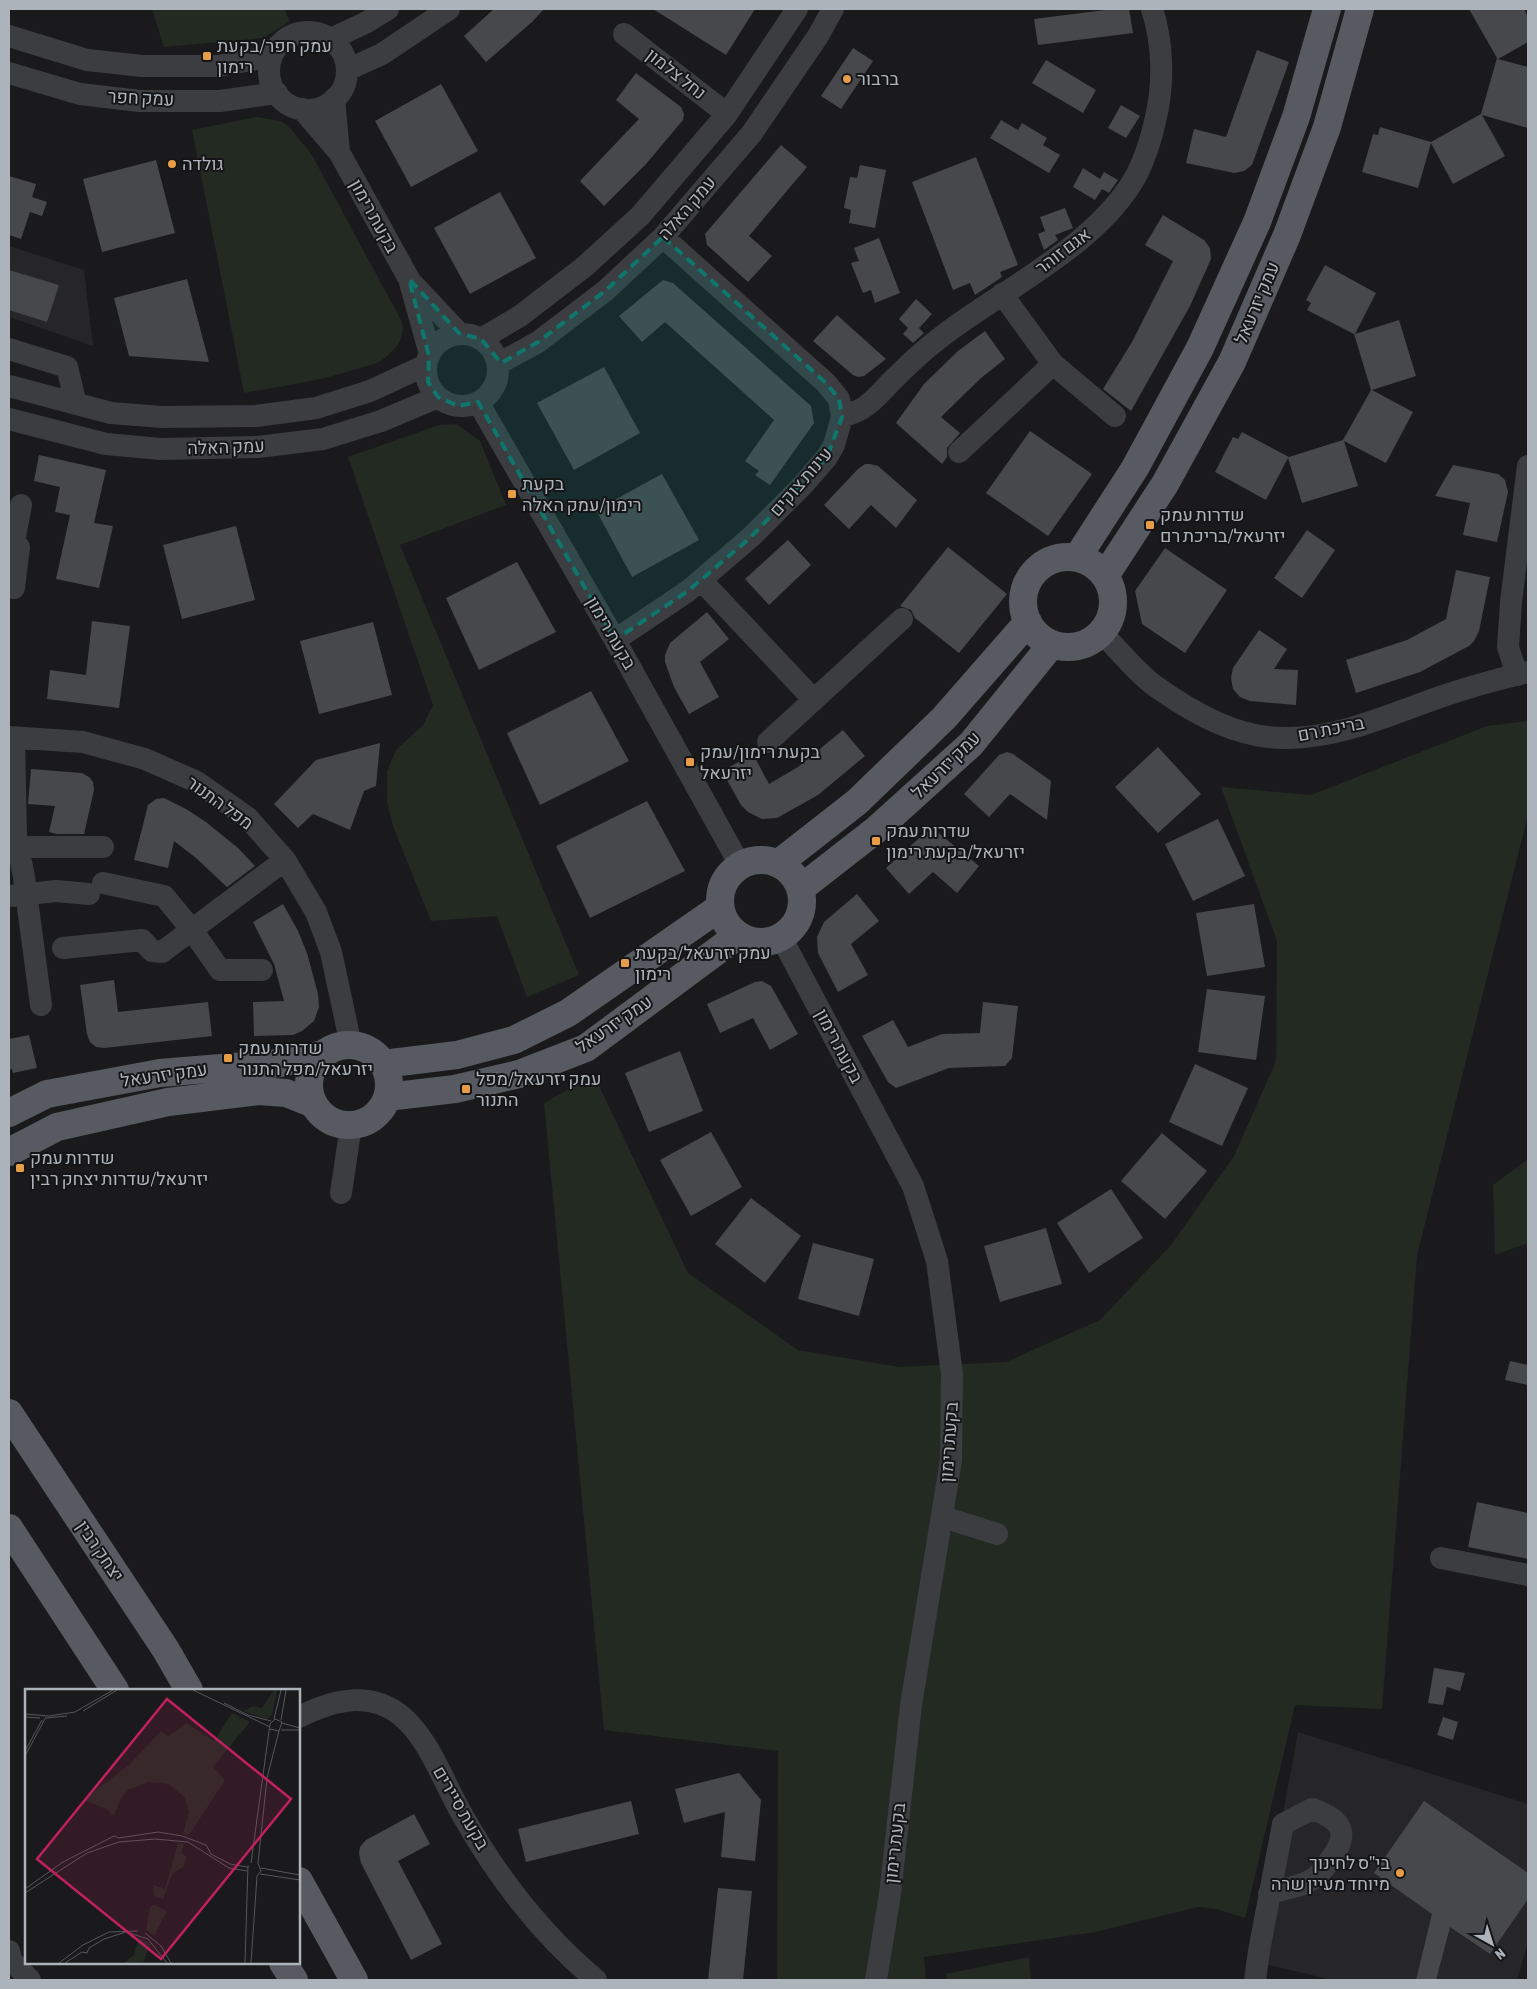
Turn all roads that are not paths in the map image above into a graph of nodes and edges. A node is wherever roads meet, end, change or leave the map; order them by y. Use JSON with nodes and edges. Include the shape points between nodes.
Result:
{"nodes":[{"id":1,"x":388,"y":9,"type":"edge"},
{"id":2,"x":449,"y":9,"type":"edge"},
{"id":3,"x":797,"y":9,"type":"edge"},
{"id":4,"x":833,"y":9,"type":"edge"},
{"id":5,"x":1152,"y":9,"type":"edge"},
{"id":6,"x":1327,"y":9,"type":"edge"},
{"id":7,"x":1360,"y":9,"type":"edge"},
{"id":8,"x":624,"y":34,"type":"dead end"},
{"id":9,"x":9,"y":36,"type":"edge"},
{"id":10,"x":331,"y":39,"type":"junction"},
{"id":11,"x":272,"y":56,"type":"junction"},
{"id":12,"x":347,"y":70,"type":"junction"},
{"id":13,"x":9,"y":73,"type":"edge"},
{"id":14,"x":276,"y":94,"type":"junction"},
{"id":15,"x":334,"y":99,"type":"junction"},
{"id":16,"x":302,"y":109,"type":"junction"},
{"id":17,"x":727,"y":114,"type":"junction"},
{"id":18,"x":339,"y":152,"type":"junction"},
{"id":19,"x":663,"y":237,"type":"junction"},
{"id":20,"x":409,"y":279,"type":"junction"},
{"id":21,"x":1002,"y":294,"type":"junction"},
{"id":22,"x":471,"y":336,"type":"junction"},
{"id":23,"x":9,"y":349,"type":"edge"},
{"id":24,"x":428,"y":359,"type":"junction"},
{"id":25,"x":498,"y":364,"type":"junction"},
{"id":26,"x":1053,"y":364,"type":"junction"},
{"id":27,"x":9,"y":386,"type":"edge"},
{"id":28,"x":438,"y":397,"type":"junction"},
{"id":29,"x":478,"y":402,"type":"junction"},
{"id":30,"x":76,"y":404,"type":"junction"},
{"id":31,"x":1115,"y":416,"type":"dead end"},
{"id":32,"x":842,"y":417,"type":"junction"},
{"id":33,"x":9,"y":419,"type":"edge"},
{"id":34,"x":959,"y":452,"type":"dead end"},
{"id":35,"x":1528,"y":466,"type":"edge"},
{"id":36,"x":22,"y":505,"type":"dead end"},
{"id":37,"x":11,"y":546,"type":"edge"},
{"id":38,"x":1077,"y":558,"type":"junction"},
{"id":39,"x":1105,"y":576,"type":"junction"},
{"id":40,"x":701,"y":580,"type":"junction"},
{"id":41,"x":14,"y":588,"type":"dead end"},
{"id":42,"x":902,"y":619,"type":"dead end"},
{"id":43,"x":1028,"y":622,"type":"junction"},
{"id":44,"x":1101,"y":632,"type":"junction"},
{"id":45,"x":615,"y":640,"type":"junction"},
{"id":46,"x":1052,"y":644,"type":"junction"},
{"id":47,"x":1523,"y":674,"type":"edge"},
{"id":48,"x":814,"y":700,"type":"junction"},
{"id":49,"x":12,"y":738,"type":"edge"},
{"id":50,"x":768,"y":742,"type":"dead end"},
{"id":51,"x":103,"y":847,"type":"dead end"},
{"id":52,"x":14,"y":850,"type":"edge"},
{"id":53,"x":285,"y":860,"type":"junction"},
{"id":54,"x":779,"y":863,"type":"junction"},
{"id":55,"x":740,"y":865,"type":"junction"},
{"id":56,"x":800,"y":888,"type":"junction"},
{"id":57,"x":18,"y":895,"type":"edge"},
{"id":58,"x":719,"y":908,"type":"junction"},
{"id":59,"x":192,"y":930,"type":"junction"},
{"id":60,"x":738,"y":936,"type":"junction"},
{"id":61,"x":781,"y":937,"type":"junction"},
{"id":62,"x":63,"y":948,"type":"dead end"},
{"id":63,"x":262,"y":970,"type":"dead end"},
{"id":64,"x":41,"y":1004,"type":"dead end"},
{"id":65,"x":351,"y":1045,"type":"junction"},
{"id":66,"x":324,"y":1054,"type":"junction"},
{"id":67,"x":383,"y":1064,"type":"junction"},
{"id":68,"x":387,"y":1097,"type":"junction"},
{"id":69,"x":314,"y":1104,"type":"junction"},
{"id":70,"x":9,"y":1113,"type":"edge"},
{"id":71,"x":351,"y":1125,"type":"junction"},
{"id":72,"x":9,"y":1152,"type":"edge"},
{"id":73,"x":341,"y":1193,"type":"dead end"},
{"id":74,"x":9,"y":1413,"type":"edge"},
{"id":75,"x":943,"y":1517,"type":"junction"},
{"id":76,"x":9,"y":1528,"type":"edge"},
{"id":77,"x":997,"y":1534,"type":"dead end"},
{"id":78,"x":1441,"y":1558,"type":"dead end"},
{"id":79,"x":1528,"y":1575,"type":"edge"},
{"id":80,"x":114,"y":1689,"type":"edge"},
{"id":81,"x":188,"y":1689,"type":"edge"},
{"id":82,"x":300,"y":1716,"type":"edge"},
{"id":83,"x":300,"y":1883,"type":"edge"},
{"id":84,"x":1269,"y":1894,"type":"dead end"},
{"id":85,"x":9,"y":1957,"type":"edge"},
{"id":86,"x":284,"y":1964,"type":"edge"},
{"id":87,"x":30,"y":1980,"type":"edge"},
{"id":88,"x":294,"y":1980,"type":"edge"},
{"id":89,"x":354,"y":1980,"type":"edge"},
{"id":90,"x":596,"y":1980,"type":"edge"},
{"id":91,"x":876,"y":1980,"type":"edge"},
{"id":92,"x":1255,"y":1980,"type":"edge"}],
"edges":[{"from":1,"to":10,"type":"street"},
{"from":2,"to":12,"type":"street","via":[[382,54]]},
{"from":3,"to":17,"type":"street","name":"עמק האלה"},
{"from":4,"to":19,"type":"street","name":"עמק האלה","via":[[752,133]]},
{"from":5,"to":21,"type":"street","name":"אגם זוהר","via":[[1161,58],[1160,101],[1152,137],[1136,174],[1116,204],[1089,233]]},
{"from":6,"to":38,"type":"main road","name":"עמק יזרעאל","via":[[1296,117],[1257,222],[1200,348],[1135,468]]},
{"from":7,"to":39,"type":"main road","name":"עמק יזרעאל","via":[[1327,126],[1287,235],[1232,362],[1165,484]]},
{"from":8,"to":17,"type":"street","name":"נחל צלמון"},
{"from":9,"to":11,"type":"street","name":"עמק חפר","via":[[87,60],[142,66],[218,66]]},
{"from":10,"to":11,"type":"street","via":[[309,32],[297,34],[278,46]]},
{"from":10,"to":12,"type":"street","via":[[345,58]]},
{"from":11,"to":14,"type":"street","via":[[269,69]]},
{"from":12,"to":15,"type":"street","via":[[346,82]]},
{"from":13,"to":14,"type":"street","name":"עמק חפר","via":[[80,94],[140,101],[220,101]]},
{"from":14,"to":16,"type":"street"},
{"from":15,"to":16,"type":"street","via":[[315,109]]},
{"from":15,"to":18,"type":"street","name":"בקעת רימון"},
{"from":16,"to":18,"type":"street","name":"בקעת רימון"},
{"from":17,"to":22,"type":"street","name":"עמק האלה","via":[[640,216],[584,268],[520,316]]},
{"from":18,"to":20,"type":"street","name":"בקעת רימון"},
{"from":19,"to":25,"type":"street","name":"עמק האלה","via":[[605,292],[538,342]]},
{"from":19,"to":32,"type":"street","via":[[826,383],[839,399]]},
{"from":20,"to":22,"type":"street","name":"בקעת רימון"},
{"from":20,"to":24,"type":"street","name":"בקעת רימון"},
{"from":21,"to":26,"type":"street"},
{"from":21,"to":32,"type":"street","name":"אגם זוהר","via":[[940,338],[873,401]]},
{"from":22,"to":24,"type":"street","via":[[446,337],[438,342]]},
{"from":22,"to":25,"type":"street","via":[[492,350]]},
{"from":23,"to":30,"type":"street","via":[[67,367]]},
{"from":24,"to":28,"type":"street","via":[[428,382]]},
{"from":24,"to":30,"type":"street","name":"עמק האלה","via":[[370,391],[316,408],[256,416],[162,417],[111,413]]},
{"from":25,"to":29,"type":"street","via":[[492,390]]},
{"from":26,"to":31,"type":"street"},
{"from":26,"to":34,"type":"street"},
{"from":27,"to":30,"type":"street","name":"עמק האלה"},
{"from":28,"to":29,"type":"street","via":[[458,406]]},
{"from":28,"to":33,"type":"street","name":"עמק האלה","via":[[381,421],[323,439],[258,447],[161,449],[106,444]]},
{"from":29,"to":45,"type":"street","name":"בקעת רימון"},
{"from":32,"to":40,"type":"street","name":"עינות צוקים","via":[[827,457],[803,485],[751,537]]},
{"from":35,"to":47,"type":"street","via":[[1508,648]]},
{"from":36,"to":37,"type":"street"},
{"from":37,"to":41,"type":"street","via":[[19,547]]},
{"from":38,"to":39,"type":"main road","via":[[1093,564]]},
{"from":38,"to":43,"type":"main road","via":[[1052,560],[1032,574],[1023,598]]},
{"from":39,"to":44,"type":"main road","via":[[1113,599],[1110,616]]},
{"from":40,"to":45,"type":"street","name":"עינות צוקים","via":[[651,618]]},
{"from":40,"to":48,"type":"street"},
{"from":42,"to":48,"type":"street"},
{"from":43,"to":46,"type":"main road","via":[[1038,635]]},
{"from":43,"to":54,"type":"main road","name":"עמק יזרעאל","via":[[938,724],[857,802]]},
{"from":44,"to":46,"type":"main road","via":[[1078,646]]},
{"from":44,"to":47,"type":"street","name":"בריכת רם","via":[[1154,684],[1208,720],[1250,733],[1286,738],[1325,734],[1371,722],[1443,696]]},
{"from":45,"to":55,"type":"street","name":"בקעת רימון"},
{"from":46,"to":56,"type":"main road","name":"עמק יזרעאל","via":[[971,744],[878,829]]},
{"from":48,"to":50,"type":"street"},
{"from":49,"to":52,"type":"street"},
{"from":49,"to":53,"type":"street","name":"מפל התנור","via":[[83,742],[145,760],[197,782],[248,818]]},
{"from":51,"to":52,"type":"street"},
{"from":52,"to":57,"type":"street"},
{"from":53,"to":59,"type":"street"},
{"from":53,"to":65,"type":"street","name":"מפל התנור","via":[[316,912],[331,952]]},
{"from":54,"to":55,"type":"main road","via":[[760,859]]},
{"from":54,"to":56,"type":"main road","via":[[792,874]]},
{"from":55,"to":58,"type":"main road","via":[[723,883]]},
{"from":56,"to":61,"type":"main road","via":[[799,916]]},
{"from":57,"to":59,"type":"street","via":[[96,888],[164,896]]},
{"from":57,"to":64,"type":"street"},
{"from":58,"to":60,"type":"main road","via":[[726,923]]},
{"from":58,"to":67,"type":"main road","name":"עמק יזרעאל","via":[[568,1013],[514,1040],[457,1056]]},
{"from":59,"to":62,"type":"street","via":[[162,952],[152,951],[142,940]]},
{"from":59,"to":63,"type":"street","via":[[220,970]]},
{"from":60,"to":61,"type":"main road","via":[[759,942]]},
{"from":60,"to":68,"type":"main road","name":"עמק יזרעאל","via":[[586,1048],[510,1076],[455,1089]]},
{"from":61,"to":75,"type":"street","name":"בקעת רימון","via":[[913,1186],[937,1261],[952,1374],[951,1460]]},
{"from":65,"to":66,"type":"main road"},
{"from":65,"to":67,"type":"main road","via":[[369,1051]]},
{"from":66,"to":69,"type":"main road","via":[[310,1077],[309,1091]]},
{"from":66,"to":70,"type":"main road","name":"עמק יזרעאל","via":[[280,1063],[160,1073],[47,1094]]},
{"from":67,"to":68,"type":"main road","via":[[388,1080]]},
{"from":68,"to":71,"type":"main road","via":[[377,1113]]},
{"from":69,"to":71,"type":"main road","via":[[329,1120]]},
{"from":69,"to":72,"type":"main road","name":"עמק יזרעאל","via":[[286,1093],[259,1091],[168,1102],[57,1127]]},
{"from":71,"to":73,"type":"street"},
{"from":74,"to":81,"type":"main road","name":"יצחק רבין"},
{"from":75,"to":77,"type":"street"},
{"from":75,"to":91,"type":"street","name":"בקעת רימון","via":[[910,1704],[890,1894]]},
{"from":76,"to":80,"type":"main road"},
{"from":78,"to":79,"type":"street"},
{"from":82,"to":90,"type":"street","name":"בקעת סיירים","via":[[347,1699],[375,1702],[398,1713],[419,1734],[463,1816],[502,1878],[568,1957]]},
{"from":83,"to":89,"type":"main road"},
{"from":84,"to":92,"type":"street"},
{"from":85,"to":87,"type":"street"},
{"from":86,"to":88,"type":"main road"}]}
